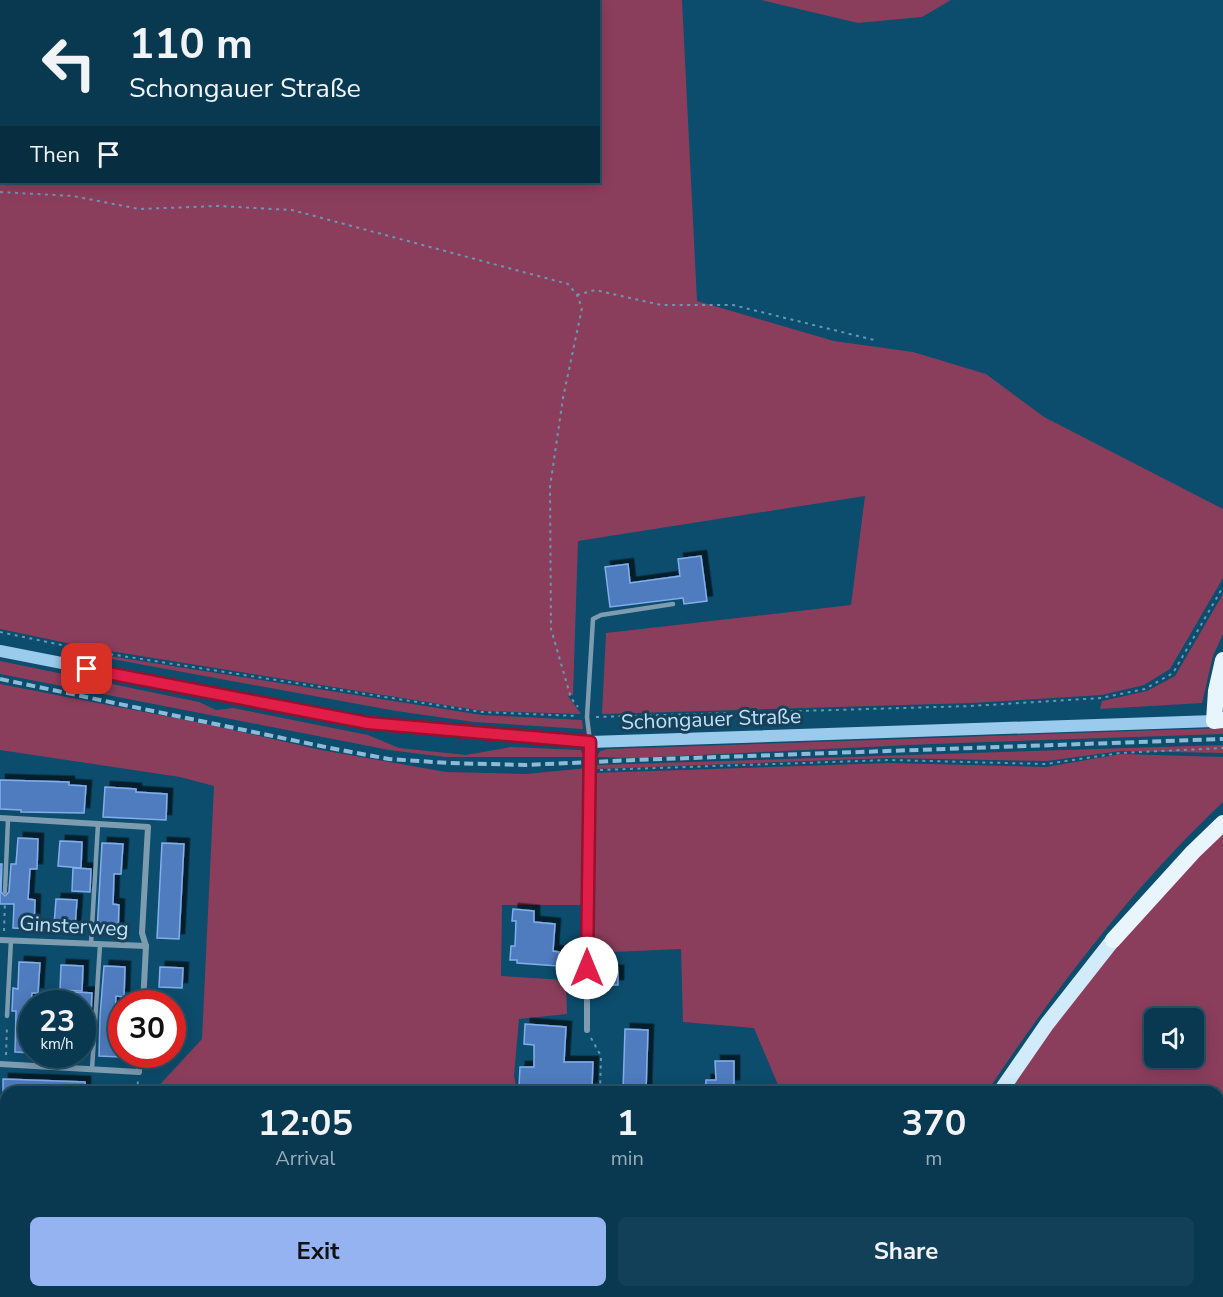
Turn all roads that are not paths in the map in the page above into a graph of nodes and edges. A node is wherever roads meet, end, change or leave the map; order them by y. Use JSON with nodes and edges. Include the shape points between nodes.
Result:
{"nodes":[{"id":1,"x":673,"y":604,"type":"dead end"},
{"id":2,"x":0,"y":651,"type":"edge"},
{"id":3,"x":1223,"y":660,"type":"edge"},
{"id":4,"x":1219,"y":720,"type":"edge"},
{"id":5,"x":590,"y":742,"type":"junction"},
{"id":6,"x":0,"y":818,"type":"edge"},
{"id":7,"x":8,"y":819,"type":"junction"},
{"id":8,"x":1223,"y":823,"type":"edge"},
{"id":9,"x":98,"y":824,"type":"junction"},
{"id":10,"x":5,"y":892,"type":"road end"},
{"id":11,"x":5,"y":940,"type":"edge"},
{"id":12,"x":1113,"y":940,"type":"joint"},
{"id":13,"x":91,"y":944,"type":"junction"},
{"id":14,"x":100,"y":945,"type":"junction"},
{"id":15,"x":146,"y":946,"type":"junction"},
{"id":16,"x":143,"y":990,"type":"edge"},
{"id":17,"x":8,"y":1016,"type":"road end"},
{"id":18,"x":587,"y":1030,"type":"road end"},
{"id":19,"x":3,"y":1065,"type":"edge"},
{"id":20,"x":139,"y":1068,"type":"edge"},
{"id":21,"x":92,"y":1069,"type":"junction"},
{"id":22,"x":1004,"y":1086,"type":"edge"}],
"edges":[{"from":1,"to":5,"type":"lane","via":[[594,619],[587,717]]},
{"from":2,"to":5,"type":"main road","name":"Schongauer Straße","via":[[368,723]]},
{"from":3,"to":4,"type":"highway","via":[[1216,692]]},
{"from":4,"to":5,"type":"main road","name":"Schongauer Straße"},
{"from":5,"to":18,"type":"street"},
{"from":6,"to":7,"type":"street"},
{"from":7,"to":9,"type":"street"},
{"from":7,"to":10,"type":"lane"},
{"from":8,"to":12,"type":"highway"},
{"from":9,"to":13,"type":"lane"},
{"from":9,"to":15,"type":"street","via":[[148,827],[142,933]]},
{"from":11,"to":13,"type":"street","name":"Ginsterweg"},
{"from":11,"to":17,"type":"lane"},
{"from":12,"to":22,"type":"main road"},
{"from":13,"to":14,"type":"street","name":"Ginsterweg"},
{"from":14,"to":15,"type":"street","name":"Ginsterweg"},
{"from":14,"to":21,"type":"lane"},
{"from":15,"to":16,"type":"street"},
{"from":19,"to":21,"type":"street"},
{"from":20,"to":21,"type":"street","via":[[139,1072]]}]}
